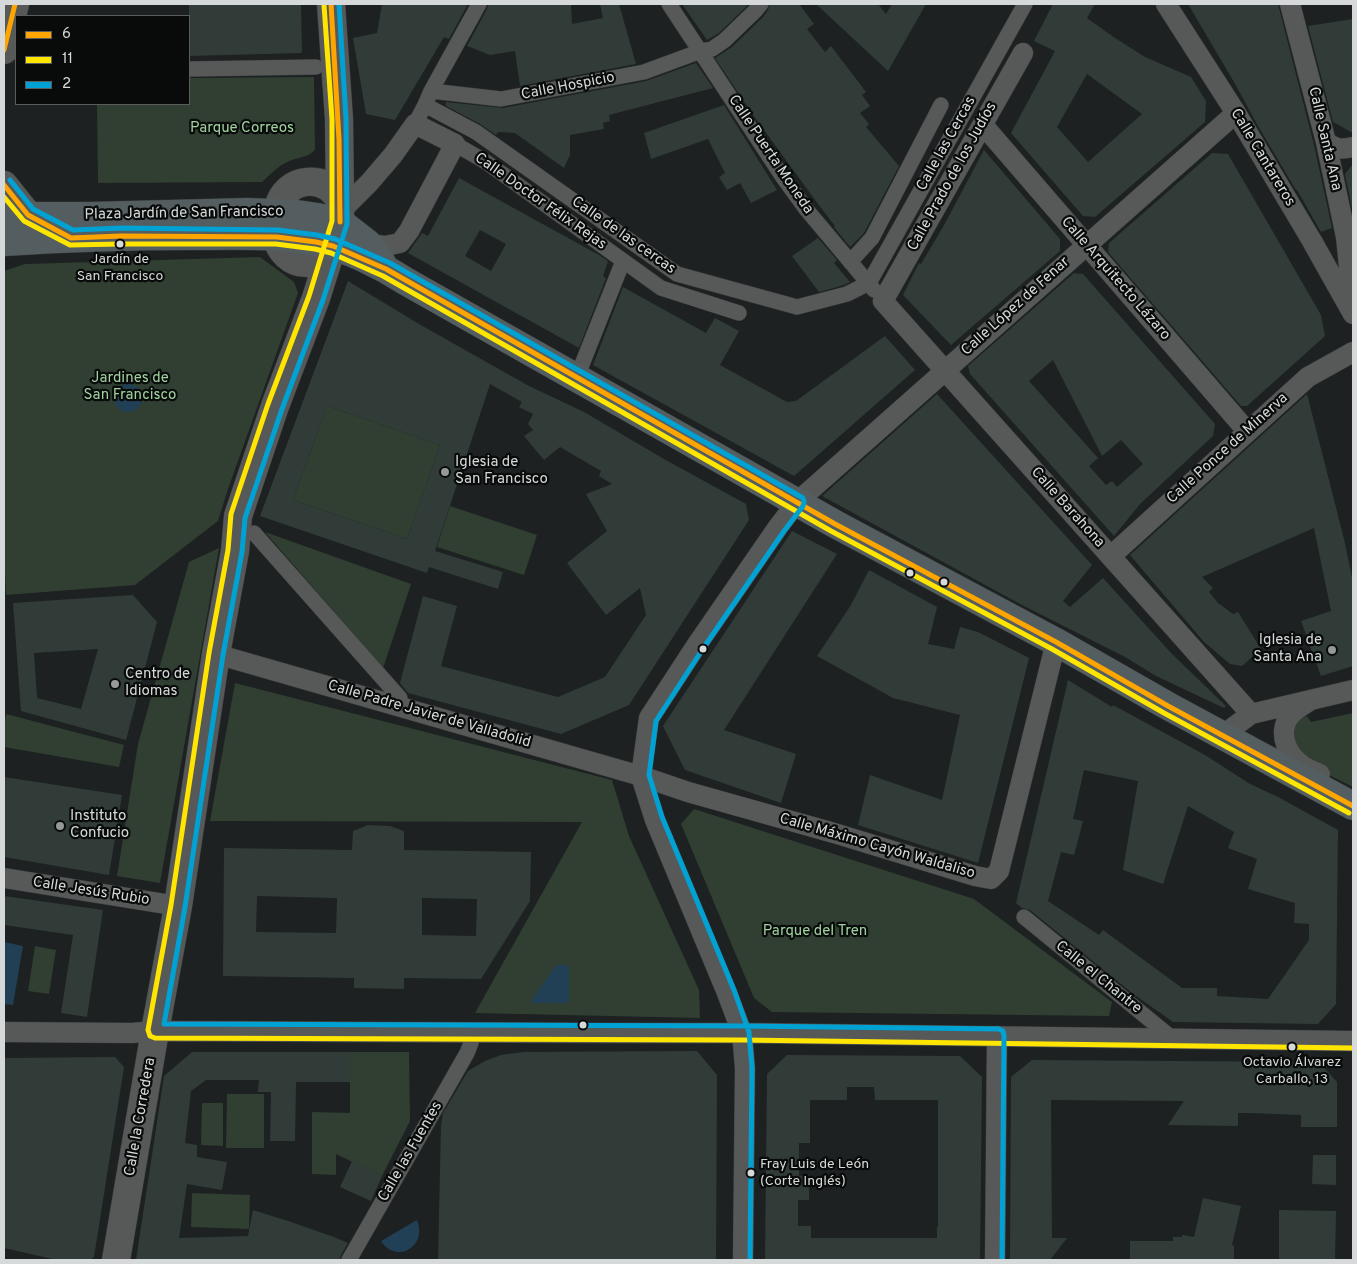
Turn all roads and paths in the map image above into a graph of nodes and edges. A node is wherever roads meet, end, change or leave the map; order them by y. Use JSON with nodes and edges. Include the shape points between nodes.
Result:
{"nodes":[{"id":1,"x":15,"y":4,"type":"edge"},
{"id":2,"x":331,"y":4,"type":"edge"},
{"id":3,"x":480,"y":4,"type":"edge"},
{"id":4,"x":670,"y":4,"type":"edge"},
{"id":5,"x":761,"y":4,"type":"edge"},
{"id":6,"x":1025,"y":4,"type":"edge"},
{"id":7,"x":1166,"y":4,"type":"edge"},
{"id":8,"x":1290,"y":4,"type":"edge"},
{"id":9,"x":4,"y":50,"type":"edge"},
{"id":10,"x":701,"y":51,"type":"junction"},
{"id":11,"x":1024,"y":53,"type":"dead end"},
{"id":12,"x":326,"y":66,"type":"junction"},
{"id":13,"x":190,"y":69,"type":"edge"},
{"id":14,"x":428,"y":98,"type":"junction"},
{"id":15,"x":941,"y":105,"type":"dead end"},
{"id":16,"x":1236,"y":112,"type":"junction"},
{"id":17,"x":415,"y":124,"type":"junction"},
{"id":18,"x":983,"y":125,"type":"junction"},
{"id":19,"x":1326,"y":142,"type":"junction"},
{"id":20,"x":455,"y":144,"type":"junction"},
{"id":21,"x":1353,"y":147,"type":"edge"},
{"id":22,"x":4,"y":186,"type":"edge"},
{"id":23,"x":12,"y":218,"type":"edge"},
{"id":24,"x":338,"y":220,"type":"junction"},
{"id":25,"x":278,"y":225,"type":"junction"},
{"id":26,"x":1346,"y":237,"type":"junction"},
{"id":27,"x":71,"y":238,"type":"junction"},
{"id":28,"x":4,"y":242,"type":"edge"},
{"id":29,"x":366,"y":243,"type":"junction"},
{"id":30,"x":1086,"y":245,"type":"junction"},
{"id":31,"x":1317,"y":250,"type":"junction"},
{"id":32,"x":623,"y":261,"type":"junction"},
{"id":33,"x":850,"y":262,"type":"junction"},
{"id":34,"x":386,"y":268,"type":"junction"},
{"id":35,"x":869,"y":283,"type":"junction"},
{"id":36,"x":883,"y":301,"type":"junction"},
{"id":37,"x":1353,"y":306,"type":"edge"},
{"id":38,"x":739,"y":313,"type":"dead end"},
{"id":39,"x":1353,"y":314,"type":"edge"},
{"id":40,"x":1353,"y":352,"type":"edge"},
{"id":41,"x":944,"y":370,"type":"junction"},
{"id":42,"x":577,"y":377,"type":"junction"},
{"id":43,"x":1248,"y":431,"type":"junction"},
{"id":44,"x":798,"y":502,"type":"junction"},
{"id":45,"x":254,"y":533,"type":"dead end"},
{"id":46,"x":1110,"y":556,"type":"junction"},
{"id":47,"x":1056,"y":642,"type":"junction"},
{"id":48,"x":216,"y":654,"type":"junction"},
{"id":49,"x":1353,"y":690,"type":"edge"},
{"id":50,"x":400,"y":698,"type":"dead end"},
{"id":51,"x":1311,"y":700,"type":"junction"},
{"id":52,"x":1251,"y":714,"type":"junction"},
{"id":53,"x":1223,"y":736,"type":"junction"},
{"id":54,"x":641,"y":776,"type":"junction"},
{"id":55,"x":1353,"y":794,"type":"edge"},
{"id":56,"x":1353,"y":806,"type":"edge"},
{"id":57,"x":4,"y":878,"type":"edge"},
{"id":58,"x":178,"y":906,"type":"junction"},
{"id":59,"x":1024,"y":917,"type":"dead end"},
{"id":60,"x":155,"y":1031,"type":"junction"},
{"id":61,"x":4,"y":1032,"type":"edge"},
{"id":62,"x":742,"y":1033,"type":"junction"},
{"id":63,"x":996,"y":1036,"type":"junction"},
{"id":64,"x":1172,"y":1038,"type":"junction"},
{"id":65,"x":1353,"y":1041,"type":"edge"},
{"id":66,"x":471,"y":1043,"type":"dead end"},
{"id":67,"x":116,"y":1260,"type":"edge"},
{"id":68,"x":349,"y":1260,"type":"edge"},
{"id":69,"x":744,"y":1260,"type":"edge"},
{"id":70,"x":995,"y":1260,"type":"edge"}],
"edges":[{"from":1,"to":9,"type":"main road"},
{"from":2,"to":12,"type":"main road"},
{"from":3,"to":14,"type":"street"},
{"from":4,"to":10,"type":"street","name":"Calle Puerta Moneda"},
{"from":5,"to":10,"type":"street","name":"Calle Hospicio","via":[[725,40],[712,49]]},
{"from":6,"to":35,"type":"street","name":"Calle las Cercas"},
{"from":7,"to":16,"type":"street","name":"Calle Cantareros"},
{"from":8,"to":19,"type":"street","name":"Calle Santa Ana"},
{"from":10,"to":14,"type":"street","name":"Calle Hospicio","via":[[644,72],[501,99]]},
{"from":10,"to":33,"type":"street","name":"Calle Puerta Moneda","via":[[782,176]]},
{"from":11,"to":18,"type":"street","name":"Calle Prado de los Judíos"},
{"from":12,"to":13,"type":"street"},
{"from":12,"to":24,"type":"main road","via":[[339,119]]},
{"from":14,"to":17,"type":"street"},
{"from":14,"to":35,"type":"street","name":"Calle de las cercas","via":[[677,274],[797,307],[847,294]]},
{"from":15,"to":33,"type":"street","via":[[872,238]]},
{"from":16,"to":30,"type":"street","name":"Calle López de Fenar"},
{"from":16,"to":31,"type":"street","name":"Calle Cantareros"},
{"from":17,"to":20,"type":"street"},
{"from":17,"to":24,"type":"street"},
{"from":18,"to":30,"type":"street","name":"Calle Arquitecto Lázaro"},
{"from":18,"to":36,"type":"street","name":"Calle Prado de los Judíos"},
{"from":19,"to":21,"type":"street","via":[[1336,149]]},
{"from":19,"to":26,"type":"street","name":"Calle Santa Ana"},
{"from":20,"to":29,"type":"street","via":[[400,243],[385,246]]},
{"from":20,"to":32,"type":"street","name":"Calle Doctor Félix Rejas","via":[[486,162]]},
{"from":22,"to":23,"type":"main road"},
{"from":23,"to":25,"type":"main road","name":"Plaza Jardín de San Francisco","via":[[248,212]]},
{"from":23,"to":27,"type":"main road","name":"Plaza Jardín de San Francisco"},
{"from":24,"to":25,"type":"main road","name":"Plaza Jardín de San Francisco","via":[[297,214]]},
{"from":24,"to":25,"type":"main road","via":[[328,254],[309,263],[294,261],[286,255],[280,245]]},
{"from":24,"to":29,"type":"main road","name":"Plaza Jardín de San Francisco"},
{"from":24,"to":34,"type":"main road","name":"Plaza Jardín de San Francisco"},
{"from":24,"to":48,"type":"main road","name":"Calle la Corredera","via":[[316,298],[238,516],[235,551]]},
{"from":25,"to":27,"type":"main road","name":"Plaza Jardín de San Francisco","via":[[248,236]]},
{"from":26,"to":31,"type":"street"},
{"from":26,"to":37,"type":"street","name":"Calle Santa Ana"},
{"from":27,"to":28,"type":"main road","name":"Plaza Jardín de San Francisco"},
{"from":29,"to":34,"type":"main road","name":"Plaza Jardín de San Francisco"},
{"from":30,"to":41,"type":"street","name":"Calle López de Fenar"},
{"from":30,"to":43,"type":"street","name":"Calle Arquitecto Lázaro"},
{"from":31,"to":39,"type":"street","name":"Calle Cantareros"},
{"from":32,"to":38,"type":"street","name":"Calle Doctor Félix Rejas","via":[[661,288]]},
{"from":32,"to":42,"type":"street"},
{"from":33,"to":35,"type":"street","name":"Calle Puerta Moneda"},
{"from":34,"to":42,"type":"main road"},
{"from":35,"to":36,"type":"street","name":"Calle Puerta Moneda"},
{"from":36,"to":41,"type":"street","name":"Calle Barahona"},
{"from":40,"to":43,"type":"street","name":"Calle Ponce de Minerva","via":[[1308,377]]},
{"from":41,"to":44,"type":"street","name":"Calle López de Fenar"},
{"from":41,"to":46,"type":"street","name":"Calle Barahona"},
{"from":42,"to":44,"type":"main road"},
{"from":43,"to":46,"type":"street","name":"Calle Ponce de Minerva"},
{"from":44,"to":47,"type":"main road"},
{"from":44,"to":54,"type":"street","via":[[778,526],[649,718]]},
{"from":45,"to":50,"type":"street"},
{"from":46,"to":52,"type":"street","name":"Calle Barahona"},
{"from":47,"to":53,"type":"main road"},
{"from":47,"to":54,"type":"street","name":"Calle Máximo Cayón Waldaliso","via":[[999,871],[991,879]]},
{"from":48,"to":54,"type":"street","name":"Calle Padre Javier de Valladolid"},
{"from":48,"to":58,"type":"main road","name":"Calle la Corredera"},
{"from":49,"to":51,"type":"street"},
{"from":51,"to":52,"type":"street"},
{"from":51,"to":55,"type":"street","via":[[1287,720],[1283,734],[1286,747],[1302,765],[1346,787]]},
{"from":52,"to":53,"type":"street"},
{"from":53,"to":56,"type":"main road"},
{"from":54,"to":62,"type":"street","via":[[655,820]]},
{"from":57,"to":58,"type":"street","name":"Calle Jesús Rubio"},
{"from":58,"to":60,"type":"main road","name":"Calle la Corredera"},
{"from":59,"to":64,"type":"street","name":"Calle el Chantre"},
{"from":60,"to":61,"type":"street","via":[[132,1034]]},
{"from":60,"to":62,"type":"street"},
{"from":60,"to":67,"type":"main road","name":"Calle la Corredera"},
{"from":62,"to":63,"type":"street"},
{"from":62,"to":69,"type":"street","via":[[745,1068]]},
{"from":63,"to":64,"type":"street"},
{"from":63,"to":70,"type":"street"},
{"from":64,"to":65,"type":"street"},
{"from":66,"to":68,"type":"street","name":"Calle las Fuentes"}]}
